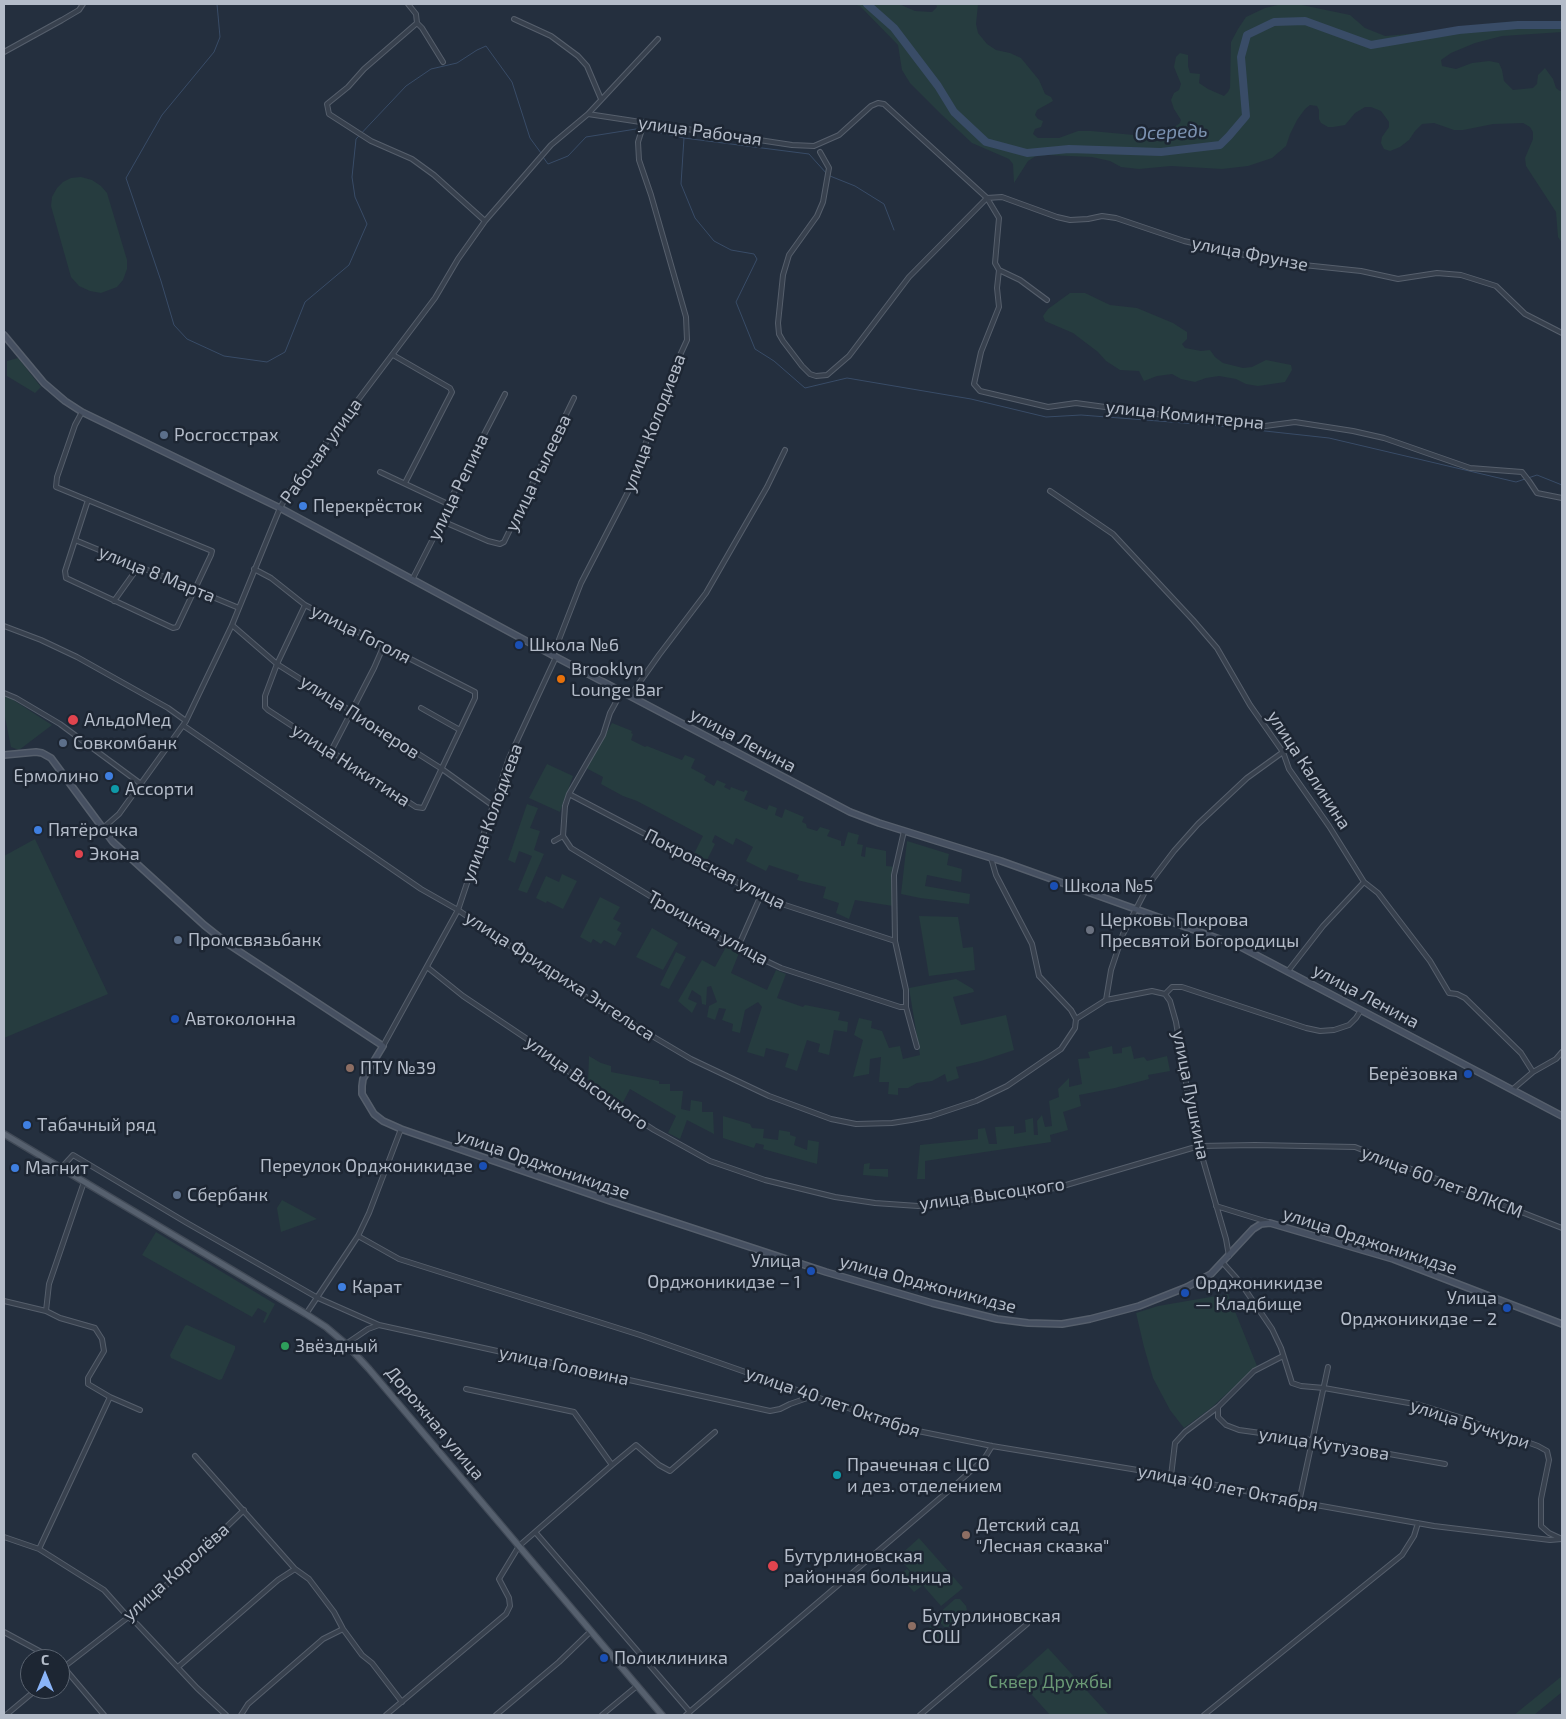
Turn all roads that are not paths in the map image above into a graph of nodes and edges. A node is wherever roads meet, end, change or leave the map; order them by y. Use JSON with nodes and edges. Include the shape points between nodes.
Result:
{"nodes":[{"id":1,"x":83,"y":4,"type":"edge"},
{"id":2,"x":408,"y":4,"type":"edge"},
{"id":3,"x":514,"y":19,"type":"dead end"},
{"id":4,"x":417,"y":24,"type":"junction"},
{"id":5,"x":658,"y":39,"type":"dead end"},
{"id":6,"x":4,"y":52,"type":"edge"},
{"id":7,"x":442,"y":62,"type":"dead end"},
{"id":8,"x":601,"y":99,"type":"junction"},
{"id":9,"x":588,"y":114,"type":"junction"},
{"id":10,"x":644,"y":123,"type":"junction"},
{"id":11,"x":820,"y":152,"type":"dead end"},
{"id":12,"x":987,"y":198,"type":"junction"},
{"id":13,"x":485,"y":221,"type":"junction"},
{"id":14,"x":999,"y":270,"type":"junction"},
{"id":15,"x":1048,"y":300,"type":"dead end"},
{"id":16,"x":1562,"y":333,"type":"edge"},
{"id":17,"x":4,"y":335,"type":"edge"},
{"id":18,"x":393,"y":355,"type":"junction"},
{"id":19,"x":505,"y":394,"type":"dead end"},
{"id":20,"x":574,"y":398,"type":"dead end"},
{"id":21,"x":82,"y":412,"type":"junction"},
{"id":22,"x":785,"y":450,"type":"dead end"},
{"id":23,"x":380,"y":472,"type":"dead end"},
{"id":24,"x":405,"y":483,"type":"junction"},
{"id":25,"x":1050,"y":491,"type":"dead end"},
{"id":26,"x":1562,"y":498,"type":"edge"},
{"id":27,"x":88,"y":500,"type":"junction"},
{"id":28,"x":448,"y":504,"type":"junction"},
{"id":29,"x":280,"y":508,"type":"junction"},
{"id":30,"x":442,"y":521,"type":"junction"},
{"id":31,"x":75,"y":540,"type":"junction"},
{"id":32,"x":139,"y":566,"type":"junction"},
{"id":33,"x":254,"y":569,"type":"junction"},
{"id":34,"x":412,"y":580,"type":"junction"},
{"id":35,"x":196,"y":590,"type":"junction"},
{"id":36,"x":114,"y":601,"type":"junction"},
{"id":37,"x":305,"y":605,"type":"junction"},
{"id":38,"x":239,"y":608,"type":"junction"},
{"id":39,"x":232,"y":624,"type":"junction"},
{"id":40,"x":4,"y":626,"type":"edge"},
{"id":41,"x":384,"y":645,"type":"junction"},
{"id":42,"x":555,"y":656,"type":"junction"},
{"id":43,"x":277,"y":664,"type":"junction"},
{"id":44,"x":473,"y":691,"type":"joint"},
{"id":45,"x":622,"y":691,"type":"junction"},
{"id":46,"x":4,"y":693,"type":"edge"},
{"id":47,"x":630,"y":696,"type":"junction"},
{"id":48,"x":421,"y":708,"type":"dead end"},
{"id":49,"x":352,"y":711,"type":"junction"},
{"id":50,"x":185,"y":723,"type":"junction"},
{"id":51,"x":460,"y":730,"type":"junction"},
{"id":52,"x":331,"y":752,"type":"junction"},
{"id":53,"x":1283,"y":752,"type":"junction"},
{"id":54,"x":4,"y":755,"type":"edge"},
{"id":55,"x":442,"y":769,"type":"junction"},
{"id":56,"x":142,"y":784,"type":"junction"},
{"id":57,"x":569,"y":794,"type":"junction"},
{"id":58,"x":492,"y":805,"type":"junction"},
{"id":59,"x":102,"y":829,"type":"junction"},
{"id":60,"x":904,"y":831,"type":"junction"},
{"id":61,"x":562,"y":836,"type":"junction"},
{"id":62,"x":554,"y":840,"type":"dead end"},
{"id":63,"x":991,"y":858,"type":"junction"},
{"id":64,"x":1364,"y":882,"type":"junction"},
{"id":65,"x":761,"y":895,"type":"junction"},
{"id":66,"x":1135,"y":908,"type":"junction"},
{"id":67,"x":458,"y":910,"type":"junction"},
{"id":68,"x":895,"y":941,"type":"junction"},
{"id":69,"x":738,"y":947,"type":"junction"},
{"id":70,"x":427,"y":967,"type":"junction"},
{"id":71,"x":1288,"y":971,"type":"junction"},
{"id":72,"x":1166,"y":994,"type":"junction"},
{"id":73,"x":1106,"y":1000,"type":"junction"},
{"id":74,"x":906,"y":1007,"type":"junction"},
{"id":75,"x":1361,"y":1010,"type":"junction"},
{"id":76,"x":1076,"y":1019,"type":"junction"},
{"id":77,"x":383,"y":1046,"type":"junction"},
{"id":78,"x":917,"y":1047,"type":"dead end"},
{"id":79,"x":1562,"y":1052,"type":"edge"},
{"id":80,"x":1533,"y":1072,"type":"junction"},
{"id":81,"x":1513,"y":1090,"type":"junction"},
{"id":82,"x":1562,"y":1116,"type":"edge"},
{"id":83,"x":401,"y":1129,"type":"junction"},
{"id":84,"x":4,"y":1134,"type":"edge"},
{"id":85,"x":1199,"y":1146,"type":"junction"},
{"id":86,"x":61,"y":1168,"type":"junction"},
{"id":87,"x":84,"y":1182,"type":"junction"},
{"id":88,"x":1216,"y":1206,"type":"junction"},
{"id":89,"x":1280,"y":1226,"type":"junction"},
{"id":90,"x":1562,"y":1228,"type":"edge"},
{"id":91,"x":358,"y":1236,"type":"junction"},
{"id":92,"x":1229,"y":1256,"type":"junction"},
{"id":93,"x":1223,"y":1263,"type":"junction"},
{"id":94,"x":318,"y":1298,"type":"junction"},
{"id":95,"x":4,"y":1301,"type":"edge"},
{"id":96,"x":46,"y":1310,"type":"junction"},
{"id":97,"x":306,"y":1314,"type":"junction"},
{"id":98,"x":1562,"y":1324,"type":"edge"},
{"id":99,"x":379,"y":1325,"type":"junction"},
{"id":100,"x":346,"y":1344,"type":"junction"},
{"id":101,"x":1283,"y":1356,"type":"junction"},
{"id":102,"x":1328,"y":1367,"type":"dead end"},
{"id":103,"x":1324,"y":1388,"type":"junction"},
{"id":104,"x":466,"y":1389,"type":"dead end"},
{"id":105,"x":813,"y":1396,"type":"junction"},
{"id":106,"x":110,"y":1398,"type":"junction"},
{"id":107,"x":1218,"y":1407,"type":"junction"},
{"id":108,"x":140,"y":1410,"type":"dead end"},
{"id":109,"x":716,"y":1432,"type":"dead end"},
{"id":110,"x":1311,"y":1440,"type":"junction"},
{"id":111,"x":992,"y":1446,"type":"junction"},
{"id":112,"x":195,"y":1456,"type":"dead end"},
{"id":113,"x":1445,"y":1464,"type":"dead end"},
{"id":114,"x":612,"y":1465,"type":"junction"},
{"id":115,"x":1172,"y":1476,"type":"junction"},
{"id":116,"x":1299,"y":1502,"type":"junction"},
{"id":117,"x":244,"y":1510,"type":"junction"},
{"id":118,"x":1418,"y":1523,"type":"junction"},
{"id":119,"x":536,"y":1533,"type":"junction"},
{"id":120,"x":4,"y":1537,"type":"edge"},
{"id":121,"x":1562,"y":1539,"type":"edge"},
{"id":122,"x":519,"y":1546,"type":"junction"},
{"id":123,"x":39,"y":1549,"type":"junction"},
{"id":124,"x":295,"y":1569,"type":"junction"},
{"id":125,"x":128,"y":1618,"type":"junction"},
{"id":126,"x":1027,"y":1624,"type":"dead end"},
{"id":127,"x":343,"y":1630,"type":"junction"},
{"id":128,"x":4,"y":1632,"type":"edge"},
{"id":129,"x":590,"y":1632,"type":"junction"},
{"id":130,"x":35,"y":1649,"type":"edge"},
{"id":131,"x":70,"y":1660,"type":"edge"},
{"id":132,"x":178,"y":1667,"type":"junction"},
{"id":133,"x":70,"y":1677,"type":"edge"},
{"id":134,"x":637,"y":1686,"type":"junction"},
{"id":135,"x":25,"y":1699,"type":"edge"},
{"id":136,"x":402,"y":1702,"type":"junction"},
{"id":137,"x":688,"y":1714,"type":"edge"},
{"id":138,"x":6,"y":1715,"type":"edge"},
{"id":139,"x":104,"y":1715,"type":"edge"},
{"id":140,"x":226,"y":1715,"type":"edge"},
{"id":141,"x":241,"y":1715,"type":"edge"},
{"id":142,"x":386,"y":1715,"type":"edge"},
{"id":143,"x":496,"y":1715,"type":"edge"},
{"id":144,"x":602,"y":1715,"type":"edge"},
{"id":145,"x":662,"y":1715,"type":"edge"},
{"id":146,"x":920,"y":1715,"type":"edge"},
{"id":147,"x":1204,"y":1715,"type":"edge"}],
"edges":[{"from":1,"to":6,"type":"street","via":[[79,10]]},
{"from":2,"to":4,"type":"street","via":[[416,14]]},
{"from":3,"to":8,"type":"street","via":[[551,36],[578,56],[587,66]]},
{"from":4,"to":7,"type":"street"},
{"from":4,"to":13,"type":"street","via":[[327,104],[329,114],[370,141],[412,159]]},
{"from":5,"to":8,"type":"street"},
{"from":8,"to":9,"type":"street"},
{"from":9,"to":10,"type":"street","name":"улица Рабочая"},
{"from":9,"to":13,"type":"street","name":"Рабочая улица","via":[[551,145]]},
{"from":10,"to":12,"type":"street","name":"улица Рабочая","via":[[814,146],[839,135],[872,106],[884,104]]},
{"from":10,"to":42,"type":"street","name":"улица Колодиева","via":[[638,142],[639,160],[686,317],[687,340],[676,364],[674,381],[657,412],[628,492],[581,583]]},
{"from":11,"to":12,"type":"street","via":[[829,168],[823,202],[817,216],[789,255],[783,274],[778,323],[783,341],[802,366],[816,376],[827,375],[849,356],[909,278]]},
{"from":12,"to":14,"type":"street","via":[[999,218],[994,256]]},
{"from":12,"to":16,"type":"street","name":"улица Фрунзе","via":[[1002,197],[1070,220],[1102,216],[1116,218],[1184,241],[1275,262],[1398,279],[1437,273],[1461,276],[1496,286],[1525,314]]},
{"from":13,"to":18,"type":"street","name":"Рабочая улица"},
{"from":14,"to":15,"type":"street"},
{"from":14,"to":26,"type":"street","name":"улица Коминтерна","via":[[999,307],[980,352],[974,384],[980,391],[1048,407],[1076,403],[1265,426],[1295,422],[1335,427],[1384,438],[1470,468],[1522,472],[1537,493]]},
{"from":17,"to":21,"type":"main road","name":"улица Ленина","via":[[44,384]]},
{"from":18,"to":24,"type":"street","via":[[452,392]]},
{"from":18,"to":29,"type":"street","name":"Рабочая улица","via":[[290,490]]},
{"from":19,"to":28,"type":"street","name":"улица Репина"},
{"from":20,"to":30,"type":"street","name":"улица Рылеева","via":[[504,542],[488,541]]},
{"from":21,"to":27,"type":"street","via":[[56,485]]},
{"from":21,"to":29,"type":"main road","name":"улица Ленина"},
{"from":22,"to":47,"type":"street","via":[[706,593]]},
{"from":23,"to":24,"type":"street"},
{"from":24,"to":28,"type":"street"},
{"from":25,"to":53,"type":"street","name":"улица Калинина","via":[[1113,534],[1193,620],[1216,648]]},
{"from":27,"to":31,"type":"street"},
{"from":27,"to":35,"type":"street","via":[[209,548],[212,554]]},
{"from":28,"to":30,"type":"street","name":"улица Репина"},
{"from":29,"to":33,"type":"street","name":"Рабочая улица"},
{"from":29,"to":34,"type":"main road","name":"улица Ленина"},
{"from":30,"to":34,"type":"street","name":"улица Репина"},
{"from":31,"to":32,"type":"street","name":"улица 8 Марта"},
{"from":31,"to":36,"type":"street","via":[[65,571],[66,578]]},
{"from":32,"to":35,"type":"street","name":"улица 8 Марта"},
{"from":32,"to":36,"type":"street"},
{"from":33,"to":37,"type":"street","name":"улица Гоголя"},
{"from":33,"to":38,"type":"street","name":"Рабочая улица"},
{"from":34,"to":42,"type":"main road","name":"улица Ленина"},
{"from":35,"to":36,"type":"street","via":[[175,628]]},
{"from":35,"to":38,"type":"street","name":"улица 8 Марта"},
{"from":37,"to":41,"type":"street","name":"улица Гоголя"},
{"from":37,"to":43,"type":"street","name":"улица Никитина"},
{"from":38,"to":39,"type":"street","name":"Рабочая улица"},
{"from":39,"to":43,"type":"street","name":"улица Пионеров"},
{"from":39,"to":50,"type":"street","name":"Рабочая улица"},
{"from":40,"to":50,"type":"street","name":"улица Фридриха Энгельса","via":[[77,657],[168,708]]},
{"from":41,"to":44,"type":"street","name":"улица Гоголя"},
{"from":41,"to":49,"type":"street"},
{"from":42,"to":45,"type":"main road","name":"улица Ленина"},
{"from":42,"to":58,"type":"street","name":"улица Колодиева","via":[[515,744]]},
{"from":43,"to":49,"type":"street","name":"улица Пионеров"},
{"from":43,"to":52,"type":"street","name":"улица Никитина","via":[[265,696],[266,707]]},
{"from":44,"to":51,"type":"street","name":"улица Никитина","via":[[475,696]]},
{"from":45,"to":47,"type":"main road","name":"улица Ленина"},
{"from":45,"to":57,"type":"street","via":[[603,735]]},
{"from":46,"to":56,"type":"street","via":[[60,724]]},
{"from":47,"to":60,"type":"main road","name":"улица Ленина","via":[[850,812]]},
{"from":48,"to":51,"type":"street"},
{"from":49,"to":52,"type":"street"},
{"from":49,"to":55,"type":"street","name":"улица Пионеров"},
{"from":50,"to":56,"type":"street","name":"Рабочая улица"},
{"from":50,"to":67,"type":"street","name":"улица Фридриха Энгельса","via":[[421,889]]},
{"from":51,"to":55,"type":"street","name":"улица Никитина"},
{"from":52,"to":55,"type":"street","name":"улица Никитина","via":[[419,809],[424,806]]},
{"from":53,"to":64,"type":"street","name":"улица Калинина","via":[[1289,769]]},
{"from":53,"to":66,"type":"street","via":[[1247,778],[1198,824],[1149,884]]},
{"from":54,"to":59,"type":"main road","via":[[36,752],[51,758]]},
{"from":55,"to":58,"type":"street","name":"улица Пионеров"},
{"from":56,"to":59,"type":"street","name":"Рабочая улица","via":[[119,814]]},
{"from":57,"to":61,"type":"street"},
{"from":57,"to":65,"type":"street","name":"Покровская улица"},
{"from":58,"to":67,"type":"street","name":"улица Колодиева"},
{"from":59,"to":77,"type":"main road","via":[[134,863],[228,944]]},
{"from":60,"to":63,"type":"main road","name":"улица Ленина"},
{"from":60,"to":68,"type":"street","via":[[894,875]]},
{"from":61,"to":62,"type":"street"},
{"from":61,"to":69,"type":"street","name":"Троицкая улица","via":[[571,848]]},
{"from":63,"to":66,"type":"main road","name":"улица Ленина"},
{"from":63,"to":76,"type":"street","via":[[996,875],[1032,944],[1039,976]]},
{"from":64,"to":71,"type":"street","via":[[1323,926]]},
{"from":64,"to":80,"type":"street","name":"улица Калинина","via":[[1378,893],[1430,961],[1449,993],[1465,998],[1521,1053]]},
{"from":65,"to":68,"type":"street","name":"Покровская улица"},
{"from":65,"to":69,"type":"street"},
{"from":66,"to":71,"type":"main road","name":"улица Ленина","via":[[1234,943]]},
{"from":66,"to":73,"type":"street","via":[[1111,970]]},
{"from":67,"to":70,"type":"street","name":"улица Колодиева"},
{"from":67,"to":76,"type":"street","name":"улица Фридриха Энгельса","via":[[576,991],[691,1059],[769,1096],[831,1119],[856,1124],[892,1123],[931,1116],[993,1094],[1061,1049],[1075,1028]]},
{"from":68,"to":74,"type":"street","via":[[906,990]]},
{"from":69,"to":74,"type":"street","name":"Троицкая улица","via":[[782,968]]},
{"from":70,"to":77,"type":"street","name":"улица Колодиева"},
{"from":70,"to":85,"type":"street","name":"улица Высоцкого","via":[[463,996],[548,1053],[583,1084],[654,1130],[710,1161],[765,1180],[826,1195],[918,1206],[963,1201],[1056,1188]]},
{"from":71,"to":75,"type":"main road","name":"улица Ленина"},
{"from":72,"to":73,"type":"street","via":[[1152,991]]},
{"from":72,"to":75,"type":"street","via":[[1172,987],[1182,987],[1320,1031],[1349,1025]]},
{"from":72,"to":85,"type":"street","name":"улица Пушкина","via":[[1176,1022]]},
{"from":73,"to":76,"type":"street"},
{"from":74,"to":78,"type":"street"},
{"from":75,"to":81,"type":"main road","name":"улица Ленина"},
{"from":77,"to":83,"type":"main road","name":"улица Орджоникидзе","via":[[363,1079],[362,1094],[374,1114]]},
{"from":79,"to":80,"type":"street"},
{"from":80,"to":81,"type":"street"},
{"from":81,"to":82,"type":"main road"},
{"from":83,"to":91,"type":"street"},
{"from":83,"to":93,"type":"main road","name":"улица Орджоникидзе","via":[[610,1202],[826,1272],[997,1319],[1062,1324],[1090,1319],[1139,1306],[1187,1287]]},
{"from":84,"to":86,"type":"main road","name":"Дорожная улица"},
{"from":85,"to":88,"type":"street","name":"улица Пушкина"},
{"from":85,"to":90,"type":"street","name":"улица 60 лет ВЛКСМ","via":[[1355,1148]]},
{"from":86,"to":87,"type":"main road","name":"Дорожная улица"},
{"from":86,"to":94,"type":"street","name":"улица Головина","via":[[73,1155]]},
{"from":87,"to":96,"type":"street","via":[[49,1284]]},
{"from":87,"to":97,"type":"main road","name":"Дорожная улица"},
{"from":88,"to":89,"type":"street"},
{"from":88,"to":92,"type":"street","name":"улица Пушкина"},
{"from":89,"to":92,"type":"main road","name":"улица Орджоникидзе","via":[[1261,1224]]},
{"from":89,"to":98,"type":"main road","name":"улица Орджоникидзе","via":[[1394,1259]]},
{"from":91,"to":94,"type":"street"},
{"from":91,"to":105,"type":"street","name":"улица 40 лет Октября","via":[[399,1259],[640,1335]]},
{"from":92,"to":93,"type":"main road","name":"улица Орджоникидзе"},
{"from":93,"to":101,"type":"street","via":[[1272,1329]]},
{"from":94,"to":97,"type":"street"},
{"from":94,"to":99,"type":"street","name":"улица Головина"},
{"from":95,"to":96,"type":"street"},
{"from":96,"to":106,"type":"street","via":[[60,1318],[94,1328],[102,1339],[104,1351],[88,1378],[88,1384]]},
{"from":97,"to":100,"type":"main road","name":"Дорожная улица"},
{"from":99,"to":100,"type":"street"},
{"from":99,"to":105,"type":"street","name":"улица Головина","via":[[770,1411]]},
{"from":100,"to":122,"type":"main road","name":"Дорожная улица"},
{"from":101,"to":103,"type":"street","name":"улица Бучкури","via":[[1292,1383]]},
{"from":101,"to":107,"type":"street","via":[[1254,1371]]},
{"from":102,"to":103,"type":"street"},
{"from":103,"to":110,"type":"street"},
{"from":103,"to":121,"type":"street","name":"улица Бучкури","via":[[1420,1405],[1547,1451],[1549,1460],[1541,1499],[1541,1526]]},
{"from":104,"to":114,"type":"street","via":[[574,1412]]},
{"from":105,"to":111,"type":"street","name":"улица 40 лет Октября","via":[[908,1429]]},
{"from":106,"to":108,"type":"street"},
{"from":106,"to":123,"type":"street"},
{"from":107,"to":110,"type":"street","name":"улица Кутузова","via":[[1218,1417],[1226,1425],[1239,1430]]},
{"from":107,"to":115,"type":"street","via":[[1175,1442]]},
{"from":109,"to":114,"type":"street","via":[[670,1471],[636,1445]]},
{"from":110,"to":113,"type":"street","name":"улица Кутузова"},
{"from":110,"to":116,"type":"street"},
{"from":111,"to":115,"type":"street","name":"улица 40 лет Октября"},
{"from":111,"to":137,"type":"street","via":[[984,1459]]},
{"from":112,"to":117,"type":"street"},
{"from":114,"to":119,"type":"street"},
{"from":115,"to":116,"type":"street","name":"улица 40 лет Октября"},
{"from":116,"to":118,"type":"street","name":"улица 40 лет Октября"},
{"from":117,"to":124,"type":"street"},
{"from":117,"to":125,"type":"street","name":"улица Королёва"},
{"from":118,"to":121,"type":"street","name":"улица 40 лет Октября"},
{"from":118,"to":147,"type":"street","via":[[1402,1555]]},
{"from":119,"to":122,"type":"street"},
{"from":119,"to":137,"type":"street"},
{"from":120,"to":123,"type":"street"},
{"from":122,"to":129,"type":"main road","name":"Дорожная улица"},
{"from":122,"to":136,"type":"street","via":[[499,1579],[509,1598],[506,1614]]},
{"from":123,"to":125,"type":"street","via":[[104,1590]]},
{"from":124,"to":127,"type":"street","via":[[309,1579]]},
{"from":124,"to":132,"type":"street"},
{"from":125,"to":131,"type":"street","name":"улица Королёва"},
{"from":125,"to":132,"type":"street"},
{"from":126,"to":146,"type":"street"},
{"from":127,"to":136,"type":"street"},
{"from":127,"to":141,"type":"street","via":[[323,1639],[248,1704]]},
{"from":128,"to":130,"type":"street"},
{"from":129,"to":134,"type":"main road","name":"Дорожная улица"},
{"from":129,"to":143,"type":"street"},
{"from":132,"to":140,"type":"street"},
{"from":133,"to":139,"type":"street"},
{"from":134,"to":144,"type":"street"},
{"from":134,"to":145,"type":"main road","name":"Дорожная улица"},
{"from":135,"to":138,"type":"street"},
{"from":136,"to":142,"type":"street"}]}
